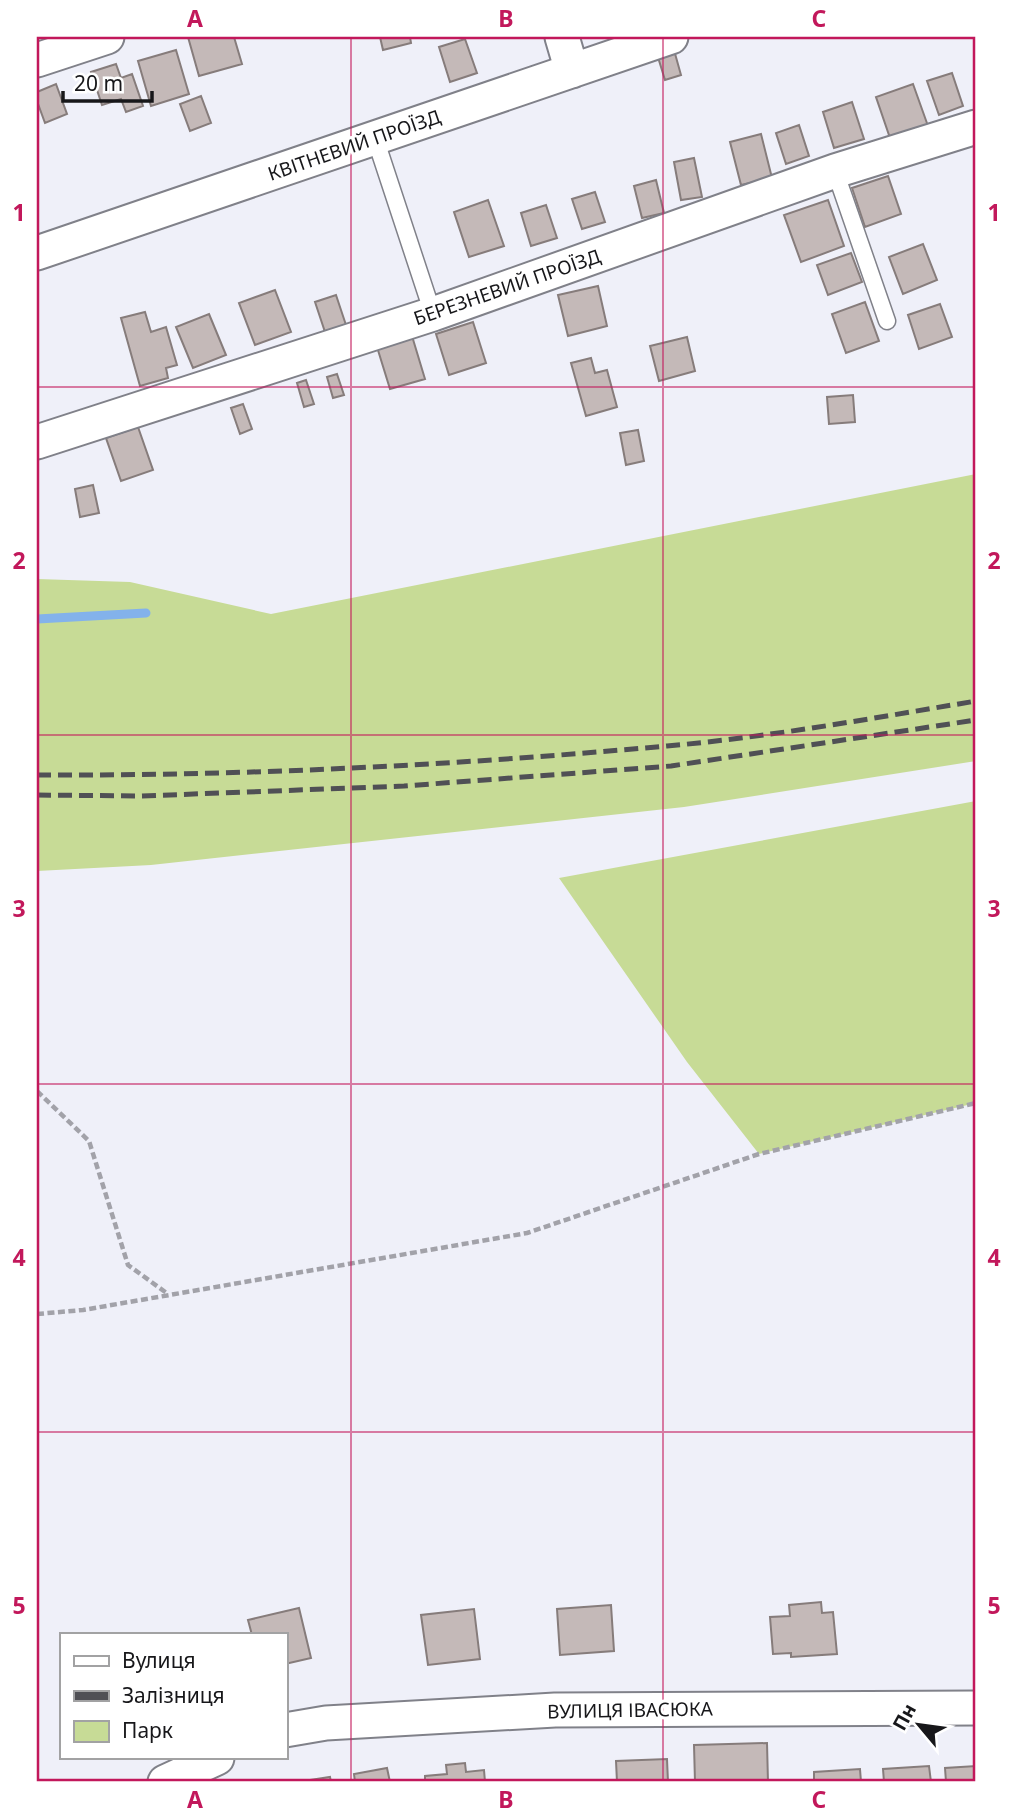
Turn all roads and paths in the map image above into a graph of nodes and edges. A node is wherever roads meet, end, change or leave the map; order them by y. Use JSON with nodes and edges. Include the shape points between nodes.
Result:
{"nodes":[{"id":1,"x":107,"y":37,"type":"edge"},
{"id":2,"x":562,"y":37,"type":"edge"},
{"id":3,"x":671,"y":37,"type":"edge"},
{"id":4,"x":37,"y":60,"type":"edge"},
{"id":5,"x":572,"y":71,"type":"junction"},
{"id":6,"x":976,"y":127,"type":"edge"},
{"id":7,"x":375,"y":138,"type":"junction"},
{"id":8,"x":835,"y":171,"type":"junction"},
{"id":9,"x":37,"y":253,"type":"edge"},
{"id":10,"x":433,"y":314,"type":"junction"},
{"id":11,"x":887,"y":321,"type":"dead end"},
{"id":12,"x":37,"y":442,"type":"edge"},
{"id":13,"x":37,"y":1091,"type":"edge"},
{"id":14,"x":976,"y":1103,"type":"edge"},
{"id":15,"x":168,"y":1294,"type":"junction"},
{"id":16,"x":37,"y":1314,"type":"edge"},
{"id":17,"x":976,"y":1708,"type":"edge"},
{"id":18,"x":287,"y":1730,"type":"edge"},
{"id":19,"x":215,"y":1759,"type":"edge"},
{"id":20,"x":165,"y":1782,"type":"edge"}],
"edges":[{"from":1,"to":4,"type":"street"},
{"from":2,"to":5,"type":"street"},
{"from":3,"to":5,"type":"street","name":"КВІТНЕВИЙ ПРОЇЗД"},
{"from":5,"to":7,"type":"street","name":"КВІТНЕВИЙ ПРОЇЗД"},
{"from":6,"to":8,"type":"street","name":"БЕРЕЗНЕВИЙ ПРОЇЗД"},
{"from":7,"to":9,"type":"street","name":"КВІТНЕВИЙ ПРОЇЗД"},
{"from":7,"to":10,"type":"lane"},
{"from":8,"to":10,"type":"street","name":"БЕРЕЗНЕВИЙ ПРОЇЗД"},
{"from":8,"to":11,"type":"lane"},
{"from":10,"to":12,"type":"street","name":"БЕРЕЗНЕВИЙ ПРОЇЗД"},
{"from":13,"to":15,"type":"path","via":[[89,1141],[128,1265]]},
{"from":14,"to":15,"type":"path","via":[[759,1154],[527,1233]]},
{"from":15,"to":16,"type":"path"},
{"from":17,"to":18,"type":"street","name":"ВУЛИЦЯ ІВАСЮКА","via":[[555,1710],[326,1723]]},
{"from":19,"to":20,"type":"street"}]}
